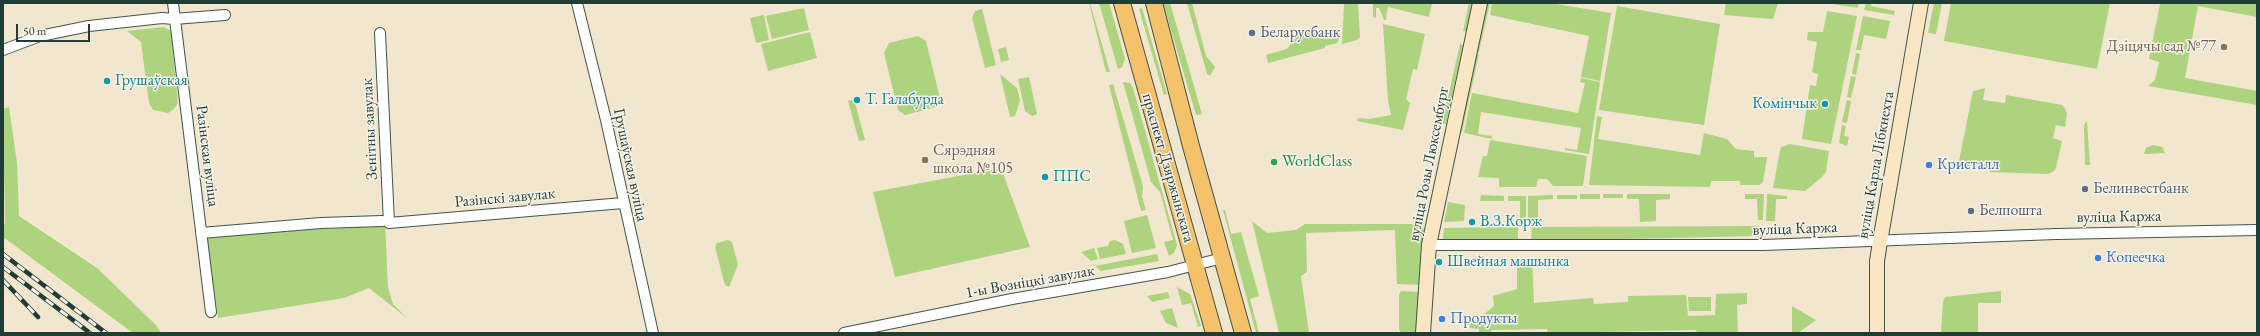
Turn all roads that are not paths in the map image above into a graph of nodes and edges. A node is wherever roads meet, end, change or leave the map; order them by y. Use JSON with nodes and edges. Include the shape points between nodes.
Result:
{"nodes":[{"id":1,"x":173,"y":3,"type":"edge"},
{"id":2,"x":577,"y":3,"type":"edge"},
{"id":3,"x":1122,"y":3,"type":"edge"},
{"id":4,"x":1154,"y":3,"type":"edge"},
{"id":5,"x":1480,"y":3,"type":"edge"},
{"id":6,"x":1921,"y":3,"type":"edge"},
{"id":7,"x":225,"y":15,"type":"dead end"},
{"id":8,"x":174,"y":19,"type":"junction"},
{"id":9,"x":380,"y":33,"type":"dead end"},
{"id":10,"x":3,"y":50,"type":"edge"},
{"id":11,"x":623,"y":203,"type":"junction"},
{"id":12,"x":386,"y":222,"type":"junction"},
{"id":13,"x":2257,"y":230,"type":"edge"},
{"id":14,"x":201,"y":233,"type":"junction"},
{"id":15,"x":1880,"y":242,"type":"junction"},
{"id":16,"x":1429,"y":245,"type":"junction"},
{"id":17,"x":1222,"y":258,"type":"junction"},
{"id":18,"x":1195,"y":266,"type":"junction"},
{"id":19,"x":211,"y":312,"type":"dead end"},
{"id":20,"x":653,"y":333,"type":"edge"},
{"id":21,"x":844,"y":333,"type":"edge"},
{"id":22,"x":1214,"y":333,"type":"edge"},
{"id":23,"x":1243,"y":333,"type":"edge"},
{"id":24,"x":1423,"y":333,"type":"edge"},
{"id":25,"x":1877,"y":333,"type":"edge"}],
"edges":[{"from":1,"to":8,"type":"street","name":"Разінская вуліца"},
{"from":2,"to":11,"type":"street","name":"Грушаўская вуліца","via":[[606,120]]},
{"from":3,"to":18,"type":"main road","name":"праспект Дзяржынскага"},
{"from":4,"to":17,"type":"main road","name":"праспект Дзяржынскага"},
{"from":5,"to":16,"type":"street","name":"вуліца Розы Люксембург"},
{"from":6,"to":15,"type":"street","name":"вуліца Карла Лібкнехта"},
{"from":7,"to":8,"type":"street"},
{"from":8,"to":10,"type":"street","via":[[59,31]]},
{"from":8,"to":14,"type":"street","name":"Разінская вуліца"},
{"from":9,"to":12,"type":"street","name":"Зенітны завулак"},
{"from":11,"to":12,"type":"street","name":"Разінскі завулак"},
{"from":11,"to":20,"type":"street","name":"Грушаўская вуліца"},
{"from":12,"to":14,"type":"street","name":"Разінскі завулак","via":[[321,222]]},
{"from":13,"to":15,"type":"street","name":"вуліца Каржа","via":[[2056,234]]},
{"from":14,"to":19,"type":"street","name":"Разінская вуліца"},
{"from":15,"to":16,"type":"street","name":"вуліца Каржа","via":[[1763,245]]},
{"from":15,"to":25,"type":"street","name":"вуліца Карла Лібкнехта","via":[[1877,261]]},
{"from":16,"to":24,"type":"street","name":"вуліца Розы Люксембург"},
{"from":17,"to":18,"type":"street","name":"1-ы Возніцкі завулак"},
{"from":17,"to":23,"type":"main road","name":"праспект Дзяржынскага"},
{"from":18,"to":21,"type":"street","name":"1-ы Возніцкі завулак"},
{"from":18,"to":22,"type":"main road","name":"праспект Дзяржынскага"}]}
